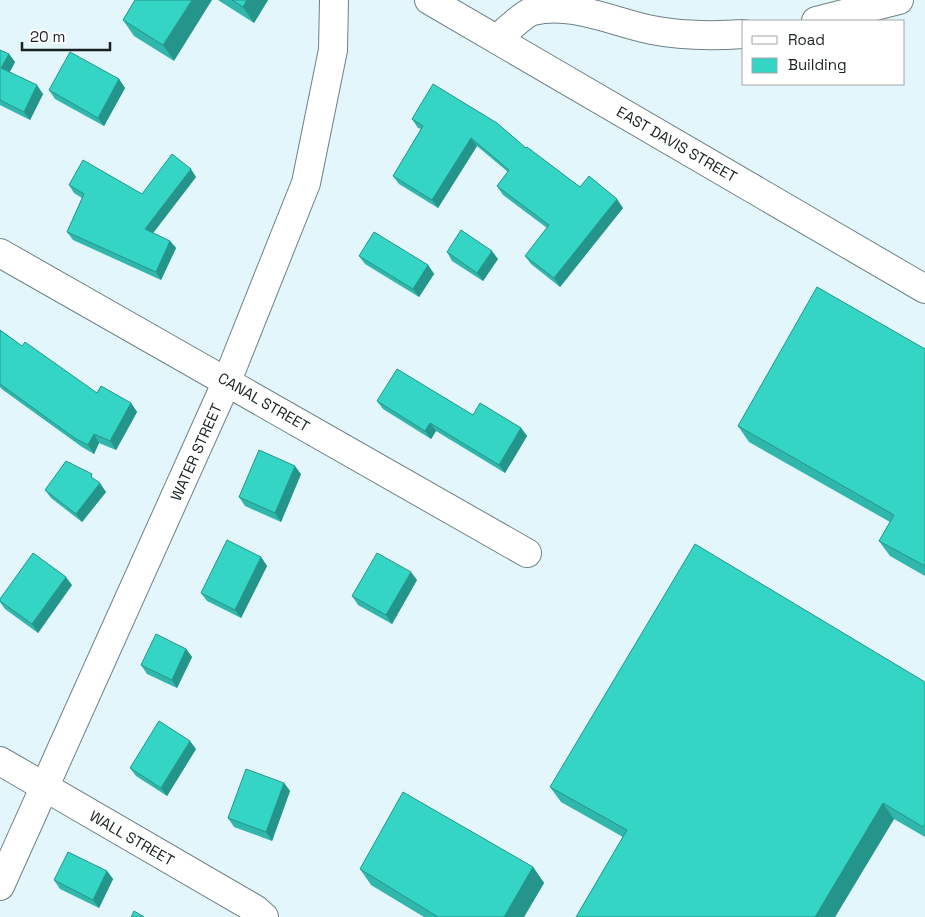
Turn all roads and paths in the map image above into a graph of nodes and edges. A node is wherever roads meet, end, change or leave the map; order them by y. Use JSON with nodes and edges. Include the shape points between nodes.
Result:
{"nodes":[{"id":1,"x":334,"y":0,"type":"edge"},
{"id":2,"x":429,"y":0,"type":"edge"},
{"id":3,"x":899,"y":0,"type":"edge"},
{"id":4,"x":820,"y":20,"type":"edge"},
{"id":5,"x":742,"y":34,"type":"edge"},
{"id":6,"x":497,"y":39,"type":"junction"},
{"id":7,"x":0,"y":253,"type":"edge"},
{"id":8,"x":925,"y":289,"type":"edge"},
{"id":9,"x":227,"y":381,"type":"junction"},
{"id":10,"x":528,"y":553,"type":"dead end"},
{"id":11,"x":0,"y":761,"type":"edge"},
{"id":12,"x":45,"y":788,"type":"junction"},
{"id":13,"x":0,"y":886,"type":"edge"},
{"id":14,"x":264,"y":917,"type":"edge"}],
"edges":[{"from":1,"to":9,"type":"street","name":"WATER STREET","via":[[332,50],[306,183]]},
{"from":2,"to":6,"type":"street","name":"EAST DAVIS STREET"},
{"from":3,"to":4,"type":"street"},
{"from":5,"to":6,"type":"street","via":[[712,36],[653,30],[557,8],[531,12]]},
{"from":6,"to":8,"type":"street","name":"EAST DAVIS STREET"},
{"from":7,"to":9,"type":"street","name":"CANAL STREET"},
{"from":9,"to":10,"type":"street","name":"CANAL STREET"},
{"from":9,"to":12,"type":"street","name":"WATER STREET"},
{"from":11,"to":12,"type":"street","name":"WALL STREET"},
{"from":12,"to":13,"type":"street","name":"WATER STREET"},
{"from":12,"to":14,"type":"street","name":"WALL STREET"}]}
